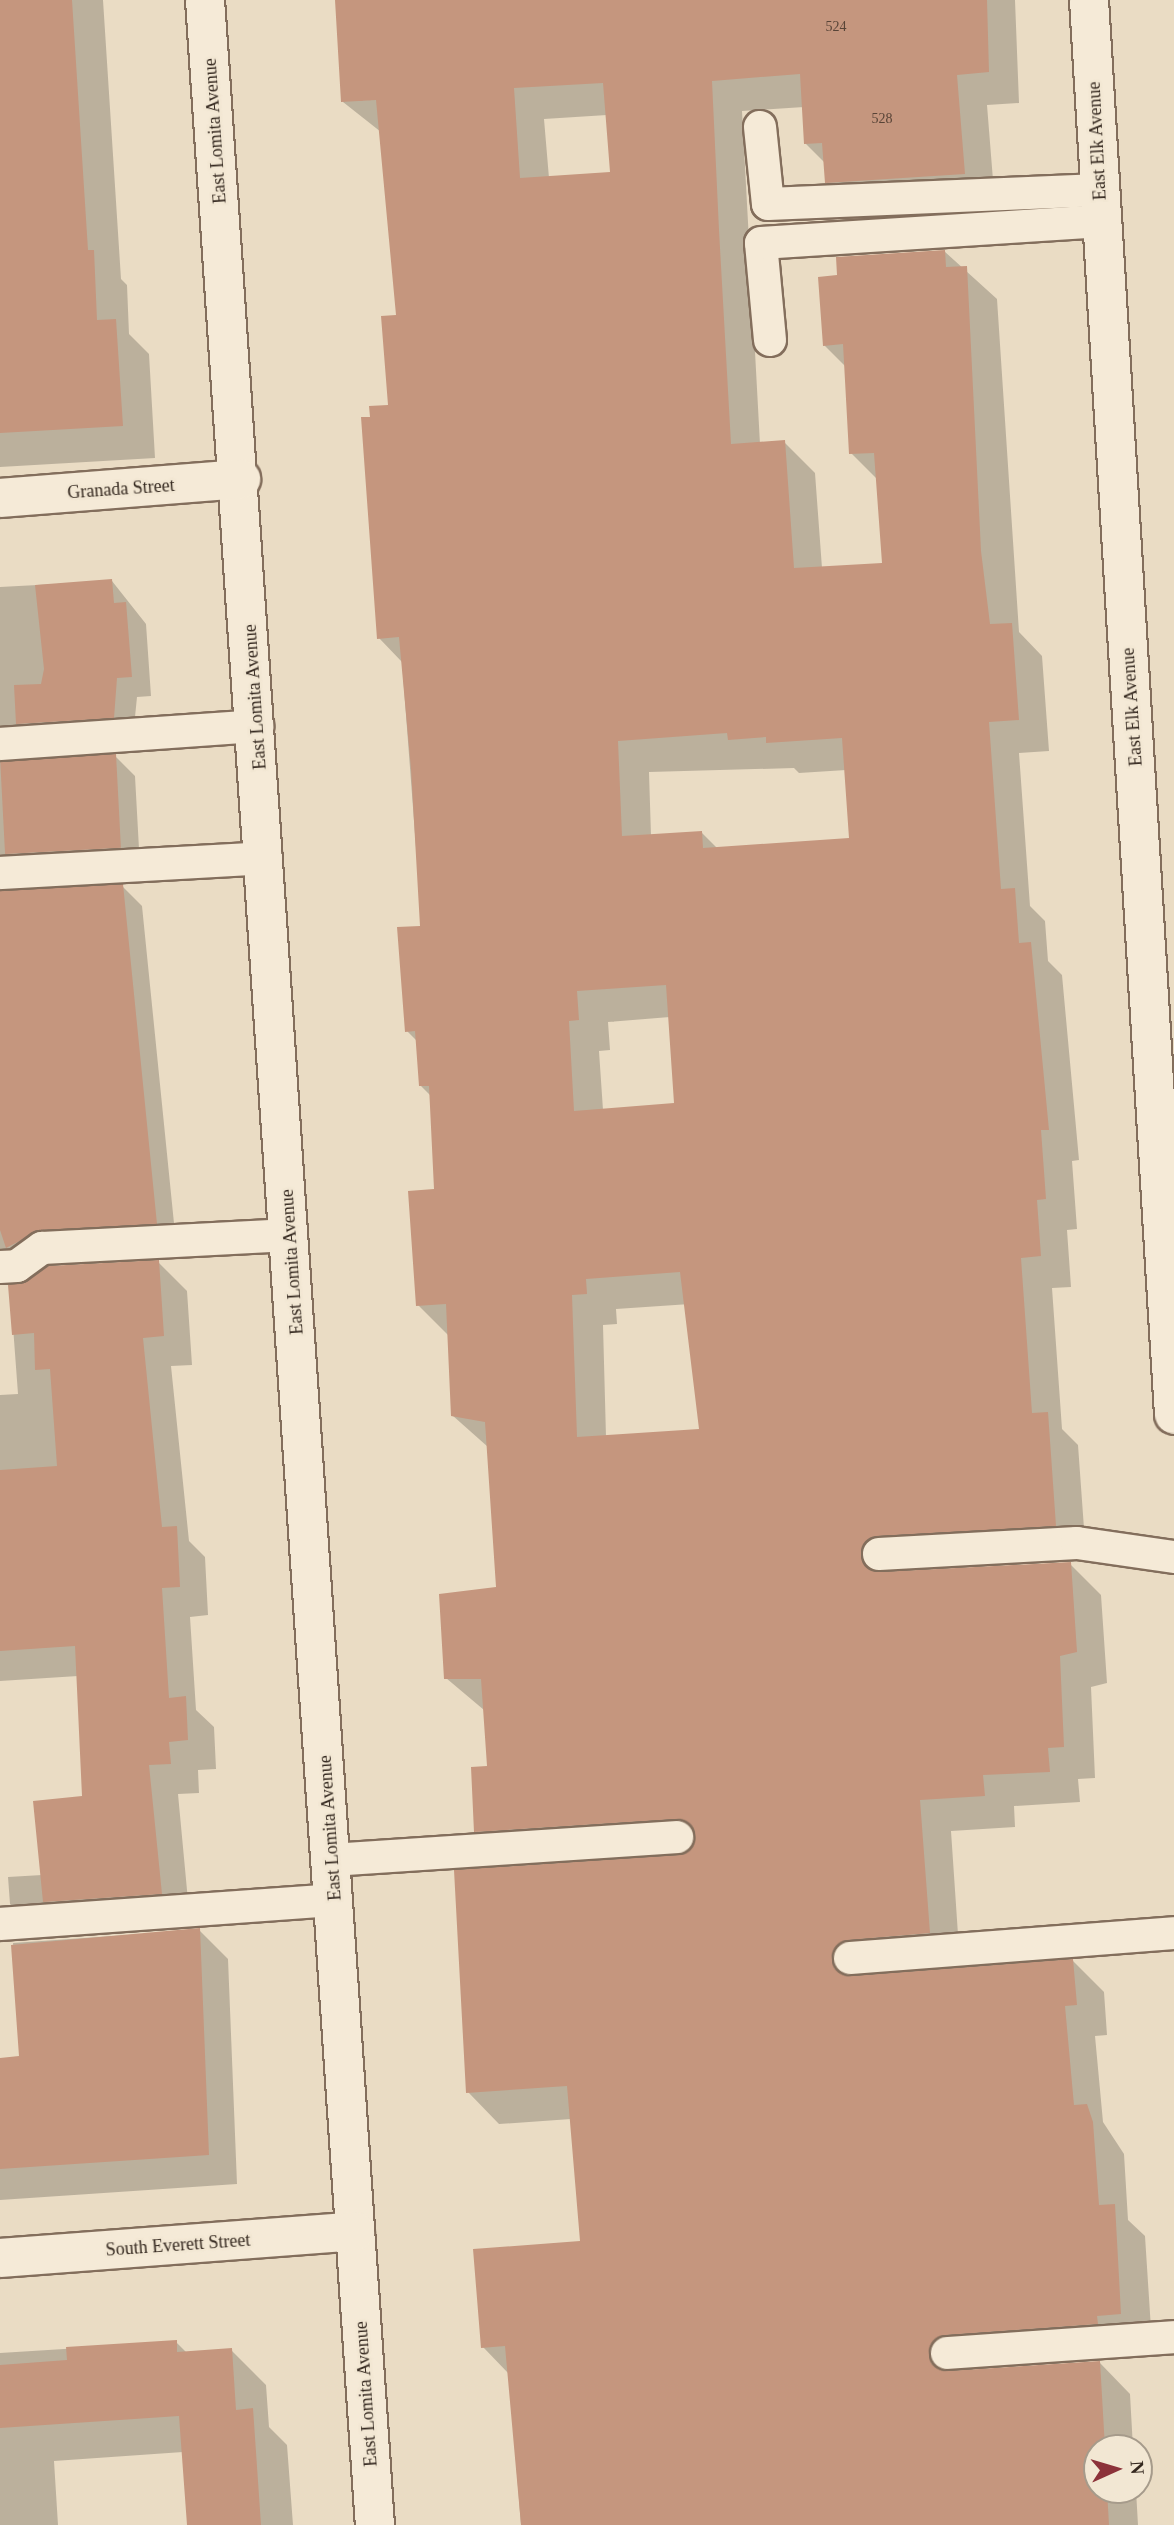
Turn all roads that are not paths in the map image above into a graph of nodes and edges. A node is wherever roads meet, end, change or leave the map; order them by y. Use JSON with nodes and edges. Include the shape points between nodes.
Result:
{"nodes":[{"id":1,"x":205,"y":0,"type":"edge"},
{"id":2,"x":1089,"y":0,"type":"edge"},
{"id":3,"x":760,"y":127,"type":"dead end"},
{"id":4,"x":1101,"y":205,"type":"junction"},
{"id":5,"x":770,"y":340,"type":"dead end"},
{"id":6,"x":241,"y":479,"type":"junction"},
{"id":7,"x":0,"y":498,"type":"edge"},
{"id":8,"x":257,"y":726,"type":"junction"},
{"id":9,"x":0,"y":744,"type":"edge"},
{"id":10,"x":266,"y":858,"type":"junction"},
{"id":11,"x":0,"y":873,"type":"edge"},
{"id":12,"x":290,"y":1235,"type":"junction"},
{"id":13,"x":0,"y":1267,"type":"edge"},
{"id":14,"x":1174,"y":1400,"type":"edge"},
{"id":15,"x":879,"y":1554,"type":"dead end"},
{"id":16,"x":1174,"y":1557,"type":"edge"},
{"id":17,"x":677,"y":1837,"type":"dead end"},
{"id":18,"x":332,"y":1860,"type":"junction"},
{"id":19,"x":334,"y":1900,"type":"junction"},
{"id":20,"x":0,"y":1924,"type":"edge"},
{"id":21,"x":1174,"y":1933,"type":"edge"},
{"id":22,"x":850,"y":1958,"type":"dead end"},
{"id":23,"x":355,"y":2231,"type":"junction"},
{"id":24,"x":0,"y":2258,"type":"edge"},
{"id":25,"x":1174,"y":2337,"type":"edge"},
{"id":26,"x":947,"y":2353,"type":"dead end"},
{"id":27,"x":375,"y":2525,"type":"edge"}],
"edges":[{"from":1,"to":6,"type":"street","name":"East Lomita Avenue"},
{"from":2,"to":4,"type":"street","name":"East Elk Avenue"},
{"from":3,"to":4,"type":"lane","via":[[768,204]]},
{"from":4,"to":5,"type":"lane","via":[[761,243]]},
{"from":4,"to":14,"type":"street","name":"East Elk Avenue"},
{"from":6,"to":7,"type":"street","name":"Granada Street"},
{"from":6,"to":8,"type":"street","name":"East Lomita Avenue"},
{"from":8,"to":9,"type":"lane"},
{"from":8,"to":10,"type":"street","name":"East Lomita Avenue"},
{"from":10,"to":11,"type":"lane"},
{"from":10,"to":12,"type":"street","name":"East Lomita Avenue"},
{"from":12,"to":13,"type":"lane","via":[[42,1248],[18,1266]]},
{"from":12,"to":18,"type":"street","name":"East Lomita Avenue"},
{"from":15,"to":16,"type":"lane","via":[[1077,1544]]},
{"from":17,"to":18,"type":"lane"},
{"from":18,"to":19,"type":"street","name":"East Lomita Avenue"},
{"from":19,"to":20,"type":"lane"},
{"from":19,"to":23,"type":"street","name":"East Lomita Avenue"},
{"from":21,"to":22,"type":"lane"},
{"from":23,"to":24,"type":"street","name":"South Everett Street"},
{"from":23,"to":27,"type":"street","name":"East Lomita Avenue"},
{"from":25,"to":26,"type":"lane"}]}
